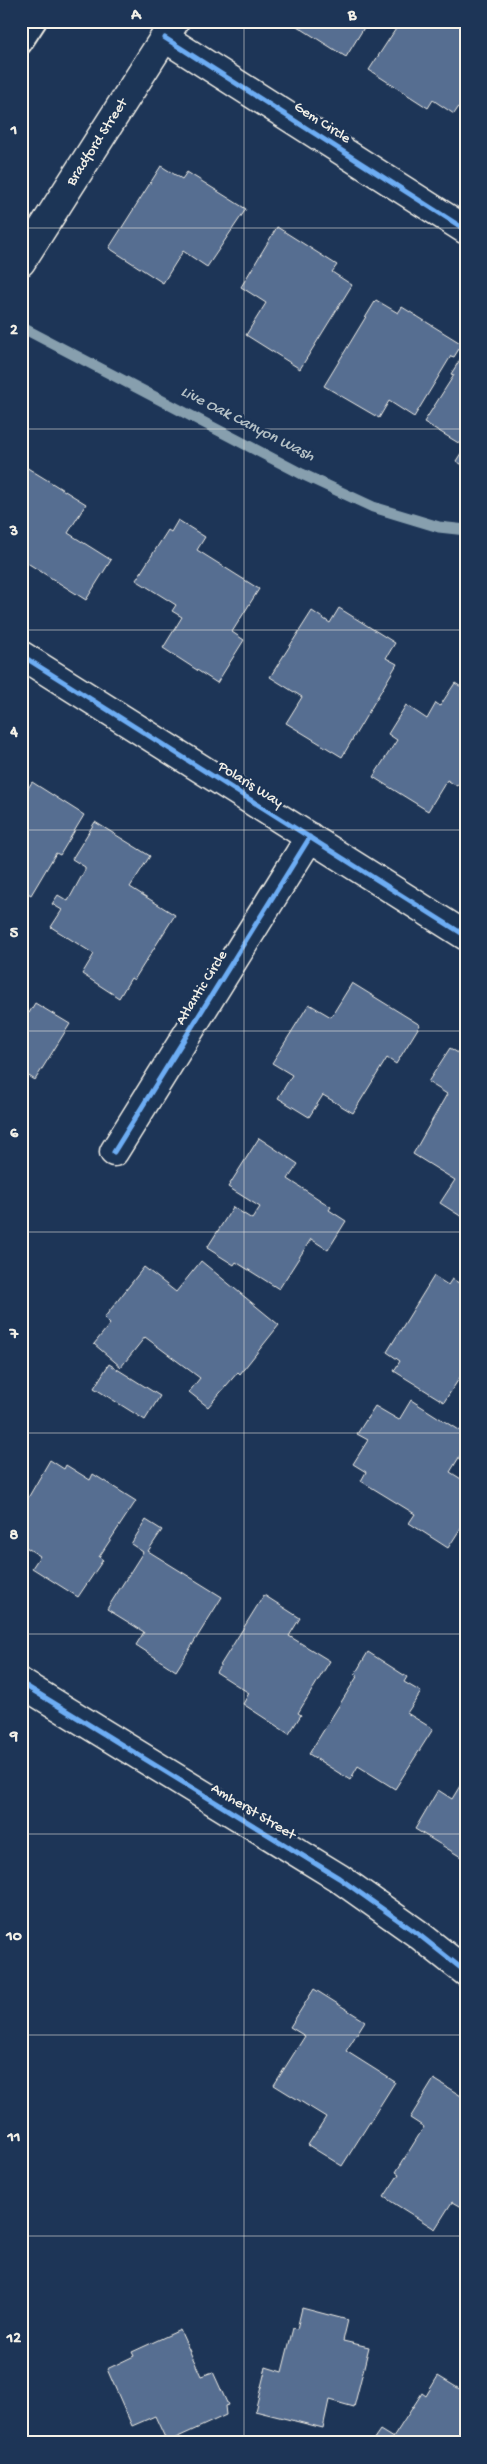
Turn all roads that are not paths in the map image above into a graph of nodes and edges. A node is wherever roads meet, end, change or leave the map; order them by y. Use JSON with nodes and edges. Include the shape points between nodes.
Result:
{"nodes":[{"id":1,"x":36,"y":21,"type":"edge"},
{"id":2,"x":170,"y":30,"type":"edge"},
{"id":3,"x":21,"y":44,"type":"edge"},
{"id":4,"x":466,"y":230,"type":"edge"},
{"id":5,"x":21,"y":262,"type":"edge"},
{"id":6,"x":21,"y":655,"type":"edge"},
{"id":7,"x":310,"y":837,"type":"junction"},
{"id":8,"x":466,"y":936,"type":"edge"},
{"id":9,"x":114,"y":1152,"type":"dead end"},
{"id":10,"x":21,"y":1683,"type":"edge"},
{"id":11,"x":466,"y":1972,"type":"edge"}],
"edges":[{"from":1,"to":3,"type":"lane"},
{"from":2,"to":4,"type":"street","name":"Gem Circle"},
{"from":2,"to":5,"type":"street","name":"Bradford Street"},
{"from":6,"to":7,"type":"street","name":"Polaris Way"},
{"from":7,"to":8,"type":"street","name":"Polaris Way"},
{"from":7,"to":9,"type":"street","name":"Atlantic Circle"},
{"from":10,"to":11,"type":"street","name":"Amherst Street","via":[[339,1878]]}]}
